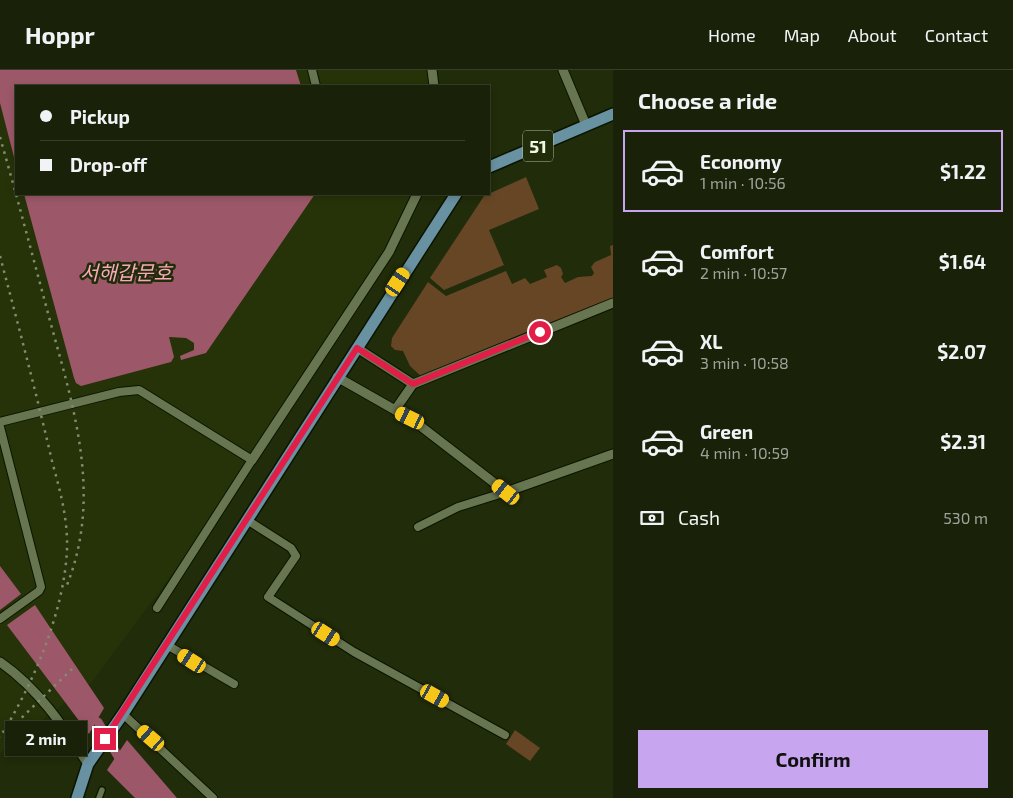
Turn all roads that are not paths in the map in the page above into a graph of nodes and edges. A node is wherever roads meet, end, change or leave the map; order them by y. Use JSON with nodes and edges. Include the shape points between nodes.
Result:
{"nodes":[{"id":1,"x":312,"y":70,"type":"edge"},
{"id":2,"x":432,"y":70,"type":"edge"},
{"id":3,"x":563,"y":70,"type":"edge"},
{"id":4,"x":316,"y":85,"type":"edge"},
{"id":5,"x":434,"y":85,"type":"edge"},
{"id":6,"x":613,"y":114,"type":"edge"},
{"id":7,"x":586,"y":125,"type":"junction"},
{"id":8,"x":490,"y":166,"type":"edge"},
{"id":9,"x":417,"y":195,"type":"edge"},
{"id":10,"x":455,"y":195,"type":"edge"},
{"id":11,"x":613,"y":303,"type":"edge"},
{"id":12,"x":357,"y":348,"type":"junction"},
{"id":13,"x":337,"y":377,"type":"junction"},
{"id":14,"x":413,"y":384,"type":"junction"},
{"id":15,"x":395,"y":410,"type":"junction"},
{"id":16,"x":0,"y":422,"type":"edge"},
{"id":17,"x":0,"y":427,"type":"edge"},
{"id":18,"x":613,"y":454,"type":"edge"},
{"id":19,"x":252,"y":460,"type":"junction"},
{"id":20,"x":506,"y":492,"type":"junction"},
{"id":21,"x":247,"y":520,"type":"junction"},
{"id":22,"x":418,"y":526,"type":"dead end"},
{"id":23,"x":157,"y":608,"type":"dead end"},
{"id":24,"x":0,"y":618,"type":"edge"},
{"id":25,"x":167,"y":645,"type":"junction"},
{"id":26,"x":0,"y":662,"type":"edge"},
{"id":27,"x":234,"y":684,"type":"dead end"},
{"id":28,"x":123,"y":714,"type":"junction"},
{"id":29,"x":505,"y":735,"type":"dead end"},
{"id":30,"x":88,"y":764,"type":"junction"},
{"id":31,"x":102,"y":790,"type":"dead end"},
{"id":32,"x":77,"y":798,"type":"edge"},
{"id":33,"x":99,"y":798,"type":"edge"},
{"id":34,"x":214,"y":798,"type":"edge"}],
"edges":[{"from":1,"to":4,"type":"street"},
{"from":2,"to":5,"type":"street"},
{"from":3,"to":7,"type":"street"},
{"from":6,"to":7,"type":"main road","number":"51"},
{"from":7,"to":8,"type":"main road","number":"51"},
{"from":9,"to":19,"type":"street","via":[[389,252]]},
{"from":10,"to":12,"type":"main road"},
{"from":11,"to":14,"type":"street"},
{"from":12,"to":13,"type":"main road"},
{"from":12,"to":14,"type":"street"},
{"from":13,"to":15,"type":"street"},
{"from":13,"to":21,"type":"main road"},
{"from":14,"to":15,"type":"street"},
{"from":15,"to":20,"type":"street"},
{"from":16,"to":19,"type":"street","via":[[139,390]]},
{"from":17,"to":24,"type":"street","via":[[40,580],[39,591]]},
{"from":18,"to":20,"type":"street"},
{"from":19,"to":23,"type":"street"},
{"from":20,"to":22,"type":"street","via":[[458,507]]},
{"from":21,"to":25,"type":"main road"},
{"from":21,"to":29,"type":"street","via":[[291,548],[296,556],[268,597],[354,652]]},
{"from":25,"to":27,"type":"street"},
{"from":25,"to":28,"type":"main road"},
{"from":26,"to":30,"type":"street","via":[[28,684],[55,714]]},
{"from":28,"to":30,"type":"main road"},
{"from":28,"to":34,"type":"street"},
{"from":30,"to":32,"type":"main road"},
{"from":31,"to":33,"type":"street"}]}
